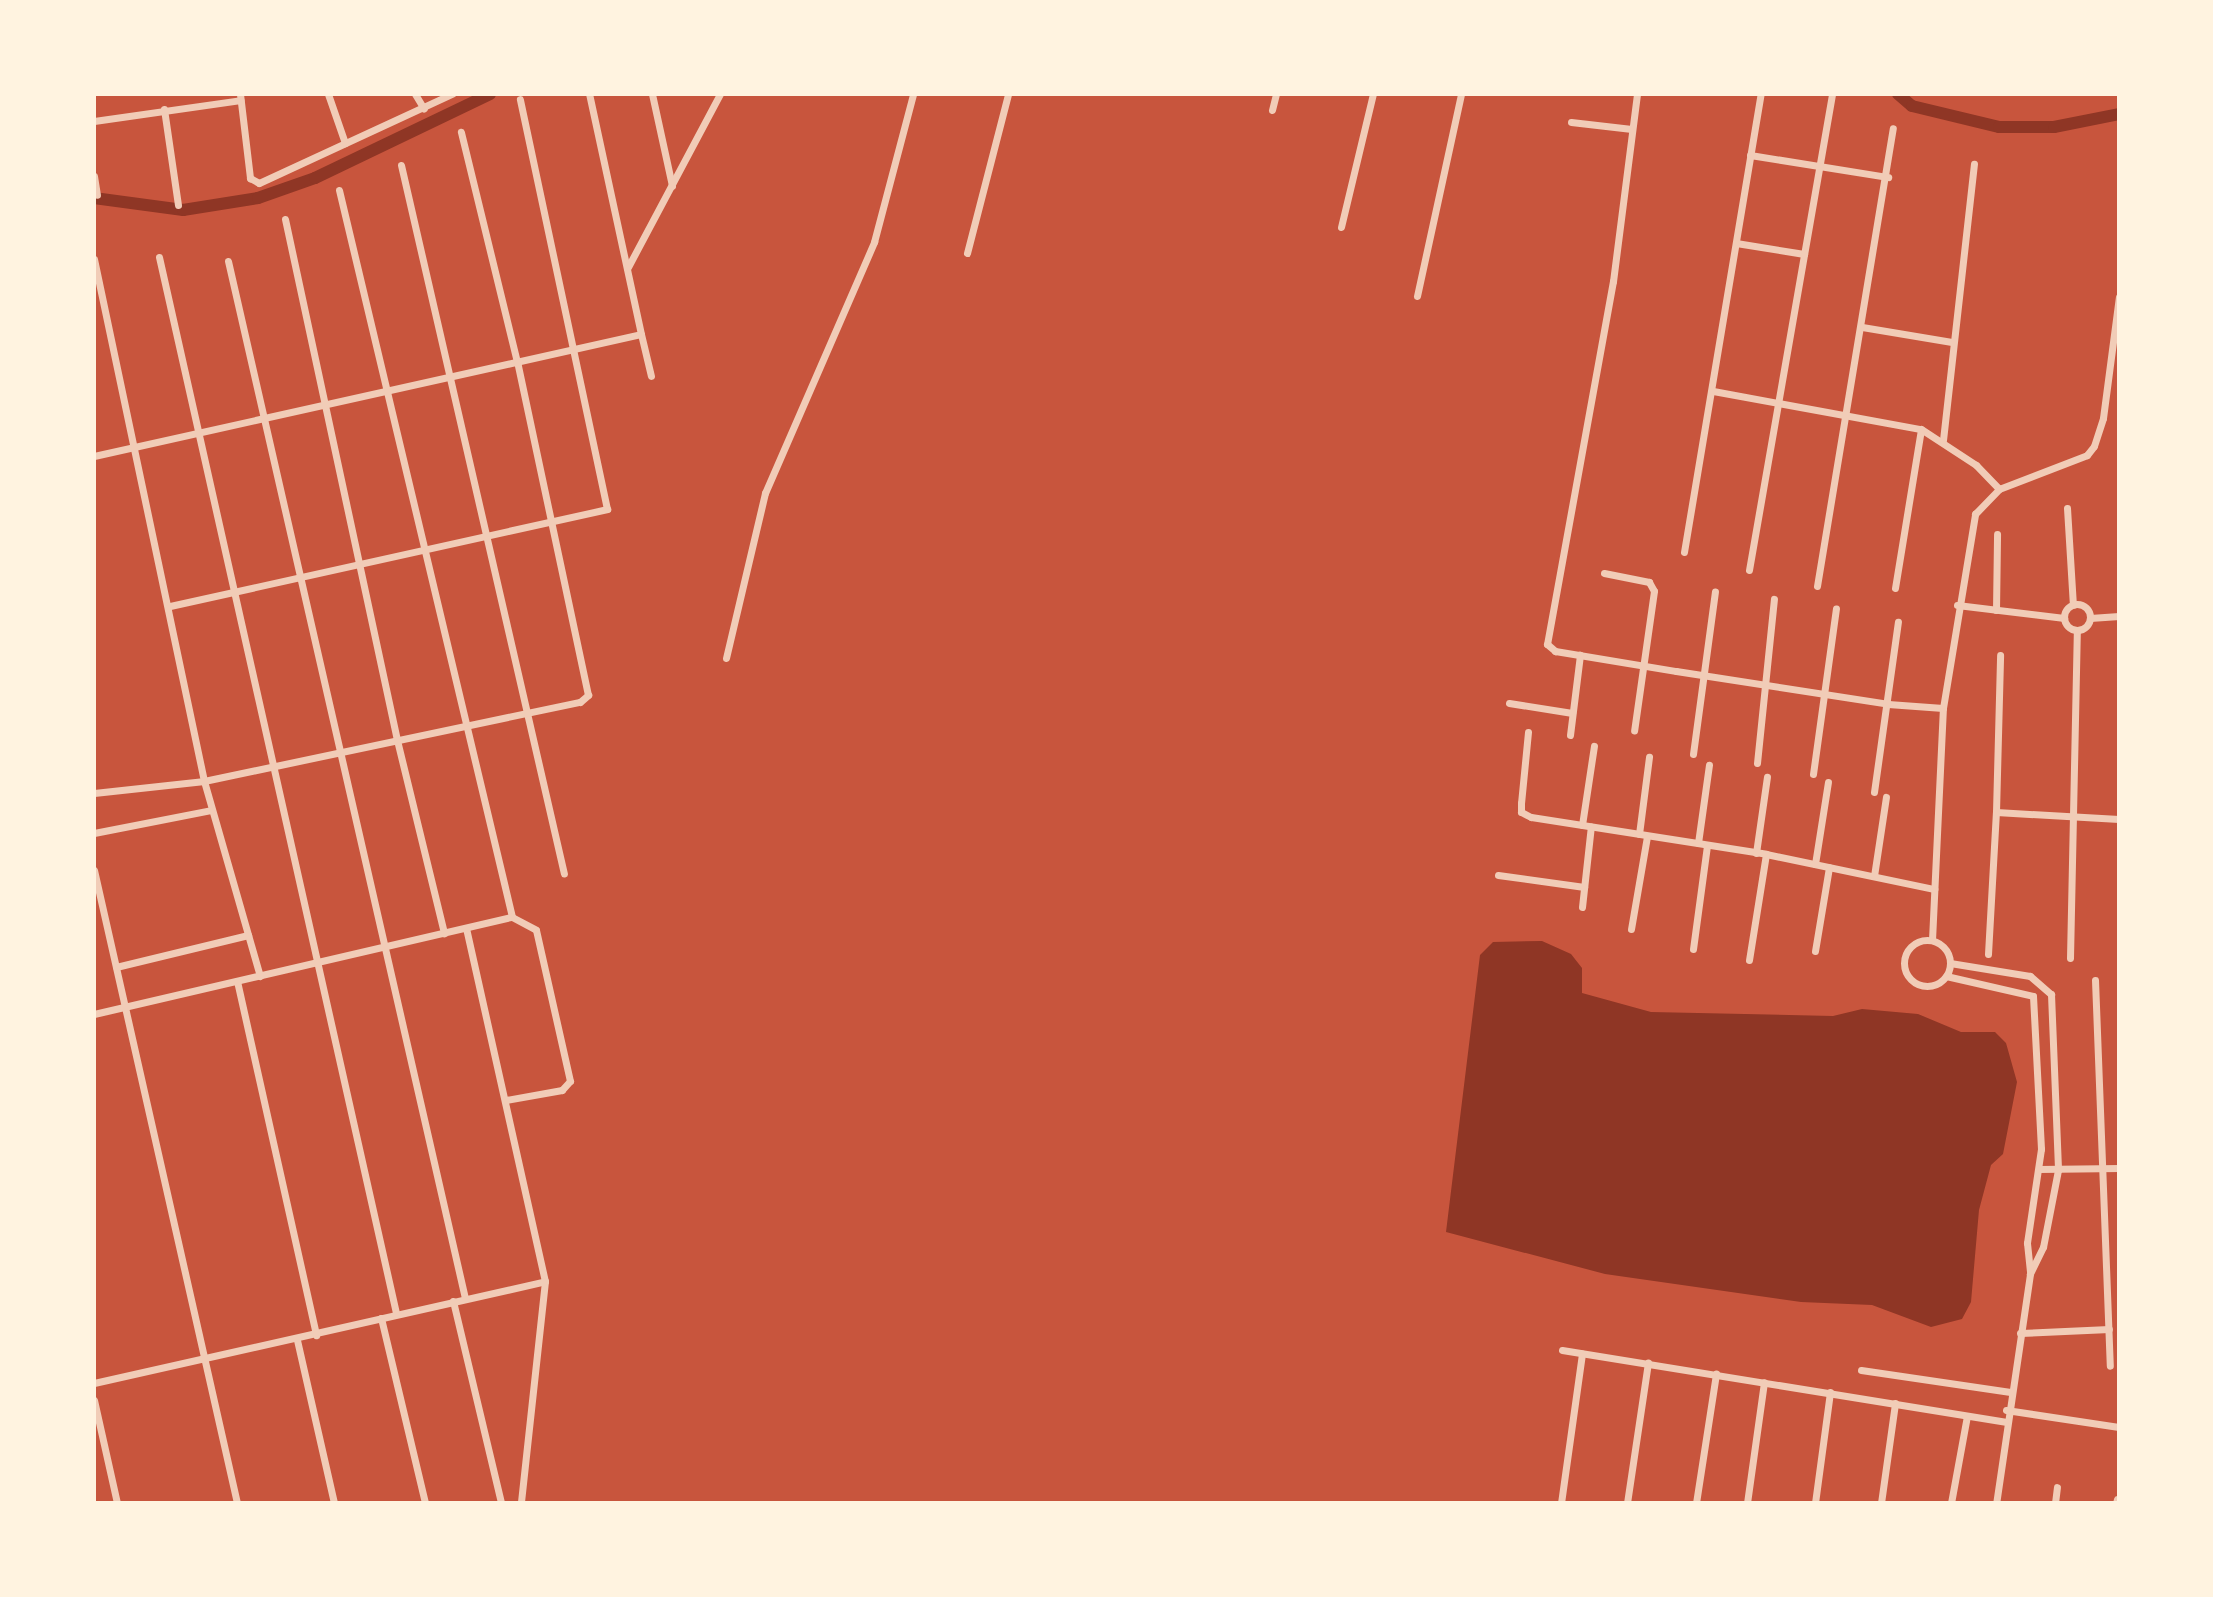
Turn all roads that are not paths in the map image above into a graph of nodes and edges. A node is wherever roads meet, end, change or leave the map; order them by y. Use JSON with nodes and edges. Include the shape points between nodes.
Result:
{"nodes":[{"id":1,"x":328,"y":94,"type":"edge"},
{"id":2,"x":415,"y":94,"type":"edge"},
{"id":3,"x":452,"y":94,"type":"edge"},
{"id":4,"x":589,"y":94,"type":"edge"},
{"id":5,"x":652,"y":94,"type":"edge"},
{"id":6,"x":720,"y":94,"type":"edge"},
{"id":7,"x":913,"y":94,"type":"edge"},
{"id":8,"x":1008,"y":94,"type":"edge"},
{"id":9,"x":1276,"y":94,"type":"edge"},
{"id":10,"x":1373,"y":94,"type":"edge"},
{"id":11,"x":1461,"y":94,"type":"edge"},
{"id":12,"x":1637,"y":94,"type":"edge"},
{"id":13,"x":1761,"y":94,"type":"edge"},
{"id":14,"x":1832,"y":94,"type":"edge"},
{"id":15,"x":240,"y":97,"type":"edge"},
{"id":16,"x":520,"y":99,"type":"dead end"},
{"id":17,"x":164,"y":109,"type":"junction"},
{"id":18,"x":424,"y":109,"type":"junction"},
{"id":19,"x":1272,"y":110,"type":"dead end"},
{"id":20,"x":94,"y":121,"type":"edge"},
{"id":21,"x":1571,"y":122,"type":"dead end"},
{"id":22,"x":1893,"y":128,"type":"dead end"},
{"id":23,"x":1632,"y":129,"type":"junction"},
{"id":24,"x":461,"y":132,"type":"dead end"},
{"id":25,"x":345,"y":143,"type":"junction"},
{"id":26,"x":1750,"y":155,"type":"junction"},
{"id":27,"x":1974,"y":164,"type":"dead end"},
{"id":28,"x":401,"y":165,"type":"dead end"},
{"id":29,"x":1819,"y":165,"type":"junction"},
{"id":30,"x":94,"y":176,"type":"edge"},
{"id":31,"x":1888,"y":177,"type":"junction"},
{"id":32,"x":672,"y":186,"type":"junction"},
{"id":33,"x":339,"y":190,"type":"dead end"},
{"id":34,"x":97,"y":195,"type":"dead end"},
{"id":35,"x":178,"y":205,"type":"dead end"},
{"id":36,"x":285,"y":219,"type":"dead end"},
{"id":37,"x":1341,"y":227,"type":"dead end"},
{"id":38,"x":1736,"y":243,"type":"junction"},
{"id":39,"x":967,"y":253,"type":"dead end"},
{"id":40,"x":1804,"y":254,"type":"junction"},
{"id":41,"x":159,"y":257,"type":"dead end"},
{"id":42,"x":94,"y":259,"type":"edge"},
{"id":43,"x":228,"y":261,"type":"dead end"},
{"id":44,"x":628,"y":267,"type":"junction"},
{"id":45,"x":96,"y":283,"type":"edge"},
{"id":46,"x":1417,"y":296,"type":"dead end"},
{"id":47,"x":2119,"y":297,"type":"edge"},
{"id":48,"x":1862,"y":327,"type":"junction"},
{"id":49,"x":641,"y":334,"type":"junction"},
{"id":50,"x":2115,"y":338,"type":"edge"},
{"id":51,"x":1952,"y":342,"type":"junction"},
{"id":52,"x":575,"y":349,"type":"junction"},
{"id":53,"x":517,"y":362,"type":"junction"},
{"id":54,"x":452,"y":376,"type":"junction"},
{"id":55,"x":651,"y":376,"type":"dead end"},
{"id":56,"x":1713,"y":391,"type":"junction"},
{"id":57,"x":389,"y":393,"type":"junction"},
{"id":58,"x":1778,"y":403,"type":"junction"},
{"id":59,"x":323,"y":406,"type":"junction"},
{"id":60,"x":1848,"y":413,"type":"junction"},
{"id":61,"x":264,"y":420,"type":"junction"},
{"id":62,"x":1921,"y":429,"type":"junction"},
{"id":63,"x":199,"y":434,"type":"junction"},
{"id":64,"x":1943,"y":440,"type":"junction"},
{"id":65,"x":132,"y":449,"type":"junction"},
{"id":66,"x":94,"y":456,"type":"edge"},
{"id":67,"x":1999,"y":489,"type":"junction"},
{"id":68,"x":2067,"y":508,"type":"dead end"},
{"id":69,"x":553,"y":522,"type":"junction"},
{"id":70,"x":1997,"y":534,"type":"dead end"},
{"id":71,"x":489,"y":539,"type":"junction"},
{"id":72,"x":425,"y":552,"type":"junction"},
{"id":73,"x":1684,"y":552,"type":"dead end"},
{"id":74,"x":362,"y":566,"type":"junction"},
{"id":75,"x":1749,"y":570,"type":"dead end"},
{"id":76,"x":1604,"y":573,"type":"dead end"},
{"id":77,"x":302,"y":580,"type":"junction"},
{"id":78,"x":1817,"y":586,"type":"dead end"},
{"id":79,"x":1895,"y":588,"type":"dead end"},
{"id":80,"x":1715,"y":591,"type":"dead end"},
{"id":81,"x":235,"y":594,"type":"junction"},
{"id":82,"x":1774,"y":599,"type":"dead end"},
{"id":83,"x":1957,"y":605,"type":"junction"},
{"id":84,"x":2073,"y":605,"type":"junction"},
{"id":85,"x":170,"y":606,"type":"junction"},
{"id":86,"x":1836,"y":609,"type":"dead end"},
{"id":87,"x":1996,"y":610,"type":"junction"},
{"id":88,"x":2119,"y":616,"type":"edge"},
{"id":89,"x":2064,"y":618,"type":"junction"},
{"id":90,"x":2090,"y":618,"type":"junction"},
{"id":91,"x":1898,"y":622,"type":"dead end"},
{"id":92,"x":2077,"y":630,"type":"junction"},
{"id":93,"x":1580,"y":655,"type":"junction"},
{"id":94,"x":2000,"y":655,"type":"dead end"},
{"id":95,"x":726,"y":658,"type":"dead end"},
{"id":96,"x":1640,"y":662,"type":"junction"},
{"id":97,"x":1702,"y":675,"type":"junction"},
{"id":98,"x":1766,"y":686,"type":"junction"},
{"id":99,"x":1827,"y":695,"type":"junction"},
{"id":100,"x":1509,"y":703,"type":"dead end"},
{"id":101,"x":1888,"y":704,"type":"junction"},
{"id":102,"x":1943,"y":708,"type":"junction"},
{"id":103,"x":1572,"y":713,"type":"junction"},
{"id":104,"x":525,"y":714,"type":"junction"},
{"id":105,"x":466,"y":725,"type":"junction"},
{"id":106,"x":1634,"y":731,"type":"dead end"},
{"id":107,"x":1528,"y":732,"type":"dead end"},
{"id":108,"x":1570,"y":735,"type":"dead end"},
{"id":109,"x":397,"y":740,"type":"junction"},
{"id":110,"x":1594,"y":746,"type":"dead end"},
{"id":111,"x":338,"y":752,"type":"junction"},
{"id":112,"x":1693,"y":754,"type":"dead end"},
{"id":113,"x":1649,"y":757,"type":"dead end"},
{"id":114,"x":1757,"y":763,"type":"dead end"},
{"id":115,"x":274,"y":765,"type":"junction"},
{"id":116,"x":1709,"y":765,"type":"dead end"},
{"id":117,"x":1813,"y":774,"type":"dead end"},
{"id":118,"x":1767,"y":777,"type":"dead end"},
{"id":119,"x":204,"y":781,"type":"junction"},
{"id":120,"x":1828,"y":782,"type":"dead end"},
{"id":121,"x":1874,"y":792,"type":"dead end"},
{"id":122,"x":94,"y":793,"type":"edge"},
{"id":123,"x":1886,"y":797,"type":"dead end"},
{"id":124,"x":211,"y":810,"type":"junction"},
{"id":125,"x":1996,"y":812,"type":"junction"},
{"id":126,"x":2074,"y":815,"type":"junction"},
{"id":127,"x":2119,"y":819,"type":"edge"},
{"id":128,"x":1582,"y":825,"type":"junction"},
{"id":129,"x":1591,"y":826,"type":"junction"},
{"id":130,"x":94,"y":833,"type":"edge"},
{"id":131,"x":1643,"y":835,"type":"junction"},
{"id":132,"x":1698,"y":843,"type":"junction"},
{"id":133,"x":1707,"y":845,"type":"junction"},
{"id":134,"x":1756,"y":853,"type":"junction"},
{"id":135,"x":1766,"y":854,"type":"junction"},
{"id":136,"x":1815,"y":864,"type":"junction"},
{"id":137,"x":1829,"y":867,"type":"junction"},
{"id":138,"x":94,"y":870,"type":"edge"},
{"id":139,"x":564,"y":874,"type":"dead end"},
{"id":140,"x":1498,"y":875,"type":"dead end"},
{"id":141,"x":1874,"y":876,"type":"junction"},
{"id":142,"x":1584,"y":887,"type":"junction"},
{"id":143,"x":1934,"y":889,"type":"junction"},
{"id":144,"x":1582,"y":907,"type":"dead end"},
{"id":145,"x":512,"y":917,"type":"junction"},
{"id":146,"x":466,"y":928,"type":"junction"},
{"id":147,"x":1631,"y":929,"type":"dead end"},
{"id":148,"x":444,"y":933,"type":"junction"},
{"id":149,"x":248,"y":935,"type":"junction"},
{"id":150,"x":1932,"y":940,"type":"junction"},
{"id":151,"x":384,"y":947,"type":"junction"},
{"id":152,"x":1693,"y":949,"type":"dead end"},
{"id":153,"x":1815,"y":951,"type":"dead end"},
{"id":154,"x":1988,"y":954,"type":"dead end"},
{"id":155,"x":2070,"y":958,"type":"dead end"},
{"id":156,"x":1749,"y":960,"type":"dead end"},
{"id":157,"x":315,"y":963,"type":"junction"},
{"id":158,"x":1950,"y":963,"type":"junction"},
{"id":159,"x":116,"y":967,"type":"junction"},
{"id":160,"x":260,"y":976,"type":"junction"},
{"id":161,"x":1946,"y":976,"type":"junction"},
{"id":162,"x":2095,"y":980,"type":"dead end"},
{"id":163,"x":237,"y":981,"type":"junction"},
{"id":164,"x":124,"y":1007,"type":"junction"},
{"id":165,"x":94,"y":1014,"type":"edge"},
{"id":166,"x":506,"y":1100,"type":"junction"},
{"id":167,"x":2119,"y":1168,"type":"edge"},
{"id":168,"x":2039,"y":1169,"type":"junction"},
{"id":169,"x":2102,"y":1169,"type":"junction"},
{"id":170,"x":2058,"y":1170,"type":"junction"},
{"id":171,"x":2030,"y":1274,"type":"junction"},
{"id":172,"x":545,"y":1281,"type":"junction"},
{"id":173,"x":465,"y":1298,"type":"junction"},
{"id":174,"x":453,"y":1301,"type":"junction"},
{"id":175,"x":396,"y":1313,"type":"junction"},
{"id":176,"x":381,"y":1318,"type":"junction"},
{"id":177,"x":2109,"y":1329,"type":"junction"},
{"id":178,"x":2020,"y":1333,"type":"junction"},
{"id":179,"x":316,"y":1335,"type":"junction"},
{"id":180,"x":297,"y":1340,"type":"junction"},
{"id":181,"x":1562,"y":1350,"type":"dead end"},
{"id":182,"x":1582,"y":1353,"type":"junction"},
{"id":183,"x":205,"y":1356,"type":"junction"},
{"id":184,"x":1648,"y":1363,"type":"junction"},
{"id":185,"x":2110,"y":1366,"type":"dead end"},
{"id":186,"x":1861,"y":1370,"type":"dead end"},
{"id":187,"x":1716,"y":1374,"type":"junction"},
{"id":188,"x":1764,"y":1382,"type":"junction"},
{"id":189,"x":94,"y":1383,"type":"edge"},
{"id":190,"x":1830,"y":1392,"type":"junction"},
{"id":191,"x":2010,"y":1392,"type":"junction"},
{"id":192,"x":94,"y":1400,"type":"edge"},
{"id":193,"x":1895,"y":1403,"type":"junction"},
{"id":194,"x":2006,"y":1410,"type":"junction"},
{"id":195,"x":1967,"y":1416,"type":"junction"},
{"id":196,"x":2005,"y":1422,"type":"junction"},
{"id":197,"x":2119,"y":1427,"type":"edge"},
{"id":198,"x":2057,"y":1487,"type":"dead end"},
{"id":199,"x":117,"y":1503,"type":"edge"},
{"id":200,"x":237,"y":1503,"type":"edge"},
{"id":201,"x":334,"y":1503,"type":"edge"},
{"id":202,"x":425,"y":1503,"type":"edge"},
{"id":203,"x":501,"y":1503,"type":"edge"},
{"id":204,"x":521,"y":1503,"type":"edge"},
{"id":205,"x":1561,"y":1503,"type":"edge"},
{"id":206,"x":1627,"y":1503,"type":"edge"},
{"id":207,"x":1696,"y":1503,"type":"edge"},
{"id":208,"x":1747,"y":1503,"type":"edge"},
{"id":209,"x":1815,"y":1503,"type":"edge"},
{"id":210,"x":1881,"y":1503,"type":"edge"},
{"id":211,"x":1951,"y":1503,"type":"edge"},
{"id":212,"x":1996,"y":1503,"type":"edge"},
{"id":213,"x":2055,"y":1503,"type":"edge"}],
"edges":[{"from":1,"to":25,"type":"street"},
{"from":2,"to":18,"type":"street"},
{"from":3,"to":18,"type":"street"},
{"from":4,"to":44,"type":"street"},
{"from":5,"to":32,"type":"street"},
{"from":6,"to":32,"type":"street"},
{"from":7,"to":95,"type":"street","via":[[874,242],[765,493]]},
{"from":8,"to":39,"type":"street"},
{"from":9,"to":19,"type":"street"},
{"from":10,"to":37,"type":"street"},
{"from":11,"to":46,"type":"street"},
{"from":12,"to":23,"type":"street"},
{"from":13,"to":26,"type":"street"},
{"from":14,"to":29,"type":"street"},
{"from":15,"to":17,"type":"street"},
{"from":15,"to":25,"type":"street","via":[[255,183]]},
{"from":16,"to":52,"type":"street"},
{"from":17,"to":20,"type":"street"},
{"from":17,"to":35,"type":"street"},
{"from":18,"to":25,"type":"street"},
{"from":21,"to":23,"type":"street"},
{"from":22,"to":31,"type":"street"},
{"from":23,"to":93,"type":"street","via":[[1613,281],[1545,630],[1551,649]]},
{"from":24,"to":53,"type":"street"},
{"from":26,"to":29,"type":"street"},
{"from":26,"to":38,"type":"street"},
{"from":27,"to":51,"type":"street"},
{"from":28,"to":54,"type":"street"},
{"from":29,"to":31,"type":"street"},
{"from":29,"to":40,"type":"street"},
{"from":30,"to":34,"type":"street"},
{"from":31,"to":48,"type":"street"},
{"from":32,"to":44,"type":"street"},
{"from":33,"to":57,"type":"street"},
{"from":36,"to":59,"type":"street"},
{"from":38,"to":40,"type":"street"},
{"from":38,"to":56,"type":"street"},
{"from":40,"to":58,"type":"street"},
{"from":41,"to":63,"type":"street"},
{"from":42,"to":45,"type":"street"},
{"from":43,"to":61,"type":"street"},
{"from":44,"to":49,"type":"street"},
{"from":45,"to":65,"type":"street"},
{"from":47,"to":50,"type":"street"},
{"from":48,"to":51,"type":"street"},
{"from":48,"to":60,"type":"street"},
{"from":49,"to":52,"type":"street"},
{"from":49,"to":55,"type":"street"},
{"from":50,"to":67,"type":"street","via":[[2094,446],[2087,455]]},
{"from":51,"to":64,"type":"street"},
{"from":52,"to":53,"type":"street"},
{"from":52,"to":69,"type":"street","via":[[607,508]]},
{"from":53,"to":54,"type":"street"},
{"from":53,"to":69,"type":"street"},
{"from":54,"to":57,"type":"street"},
{"from":54,"to":71,"type":"street"},
{"from":56,"to":58,"type":"street"},
{"from":56,"to":73,"type":"street"},
{"from":57,"to":59,"type":"street"},
{"from":57,"to":72,"type":"street"},
{"from":58,"to":60,"type":"street"},
{"from":58,"to":75,"type":"street"},
{"from":59,"to":61,"type":"street"},
{"from":59,"to":74,"type":"street"},
{"from":60,"to":62,"type":"street"},
{"from":60,"to":78,"type":"street"},
{"from":61,"to":63,"type":"street"},
{"from":61,"to":77,"type":"street"},
{"from":62,"to":64,"type":"street"},
{"from":62,"to":79,"type":"street"},
{"from":63,"to":65,"type":"street"},
{"from":63,"to":81,"type":"street"},
{"from":64,"to":67,"type":"street"},
{"from":65,"to":66,"type":"street"},
{"from":65,"to":85,"type":"street"},
{"from":67,"to":83,"type":"street","via":[[1975,514]]},
{"from":68,"to":84,"type":"street"},
{"from":69,"to":71,"type":"street"},
{"from":69,"to":104,"type":"street","via":[[588,695],[580,702]]},
{"from":70,"to":87,"type":"street"},
{"from":71,"to":72,"type":"street"},
{"from":71,"to":104,"type":"street"},
{"from":72,"to":74,"type":"street"},
{"from":72,"to":105,"type":"street"},
{"from":74,"to":77,"type":"street"},
{"from":74,"to":109,"type":"street"},
{"from":76,"to":96,"type":"street","via":[[1653,585]]},
{"from":77,"to":81,"type":"street"},
{"from":77,"to":111,"type":"street"},
{"from":80,"to":97,"type":"street"},
{"from":81,"to":85,"type":"street"},
{"from":81,"to":115,"type":"street"},
{"from":82,"to":98,"type":"street"},
{"from":83,"to":87,"type":"street"},
{"from":83,"to":102,"type":"street"},
{"from":84,"to":89,"type":"street"},
{"from":84,"to":90,"type":"street","via":[[2085,607]]},
{"from":85,"to":119,"type":"street"},
{"from":86,"to":99,"type":"street"},
{"from":87,"to":89,"type":"street"},
{"from":88,"to":90,"type":"street"},
{"from":89,"to":92,"type":"street"},
{"from":90,"to":92,"type":"street"},
{"from":91,"to":101,"type":"street"},
{"from":92,"to":126,"type":"street"},
{"from":93,"to":96,"type":"street"},
{"from":93,"to":103,"type":"street"},
{"from":94,"to":125,"type":"street"},
{"from":96,"to":97,"type":"street"},
{"from":96,"to":106,"type":"street"},
{"from":97,"to":98,"type":"street"},
{"from":97,"to":112,"type":"street"},
{"from":98,"to":99,"type":"street"},
{"from":98,"to":114,"type":"street"},
{"from":99,"to":101,"type":"street"},
{"from":99,"to":117,"type":"street"},
{"from":100,"to":103,"type":"street"},
{"from":101,"to":102,"type":"street"},
{"from":101,"to":121,"type":"street"},
{"from":102,"to":143,"type":"street"},
{"from":103,"to":108,"type":"street"},
{"from":104,"to":105,"type":"street"},
{"from":104,"to":139,"type":"street"},
{"from":105,"to":109,"type":"street"},
{"from":105,"to":145,"type":"street"},
{"from":107,"to":128,"type":"street","via":[[1521,812]]},
{"from":109,"to":111,"type":"street"},
{"from":109,"to":148,"type":"street"},
{"from":110,"to":128,"type":"street"},
{"from":111,"to":115,"type":"street"},
{"from":111,"to":151,"type":"street"},
{"from":113,"to":131,"type":"street"},
{"from":115,"to":119,"type":"street"},
{"from":115,"to":157,"type":"street"},
{"from":116,"to":132,"type":"street"},
{"from":118,"to":134,"type":"street"},
{"from":119,"to":122,"type":"street"},
{"from":119,"to":124,"type":"street"},
{"from":120,"to":136,"type":"street"},
{"from":123,"to":141,"type":"street"},
{"from":124,"to":130,"type":"street"},
{"from":124,"to":149,"type":"street"},
{"from":125,"to":126,"type":"street"},
{"from":125,"to":154,"type":"street"},
{"from":126,"to":127,"type":"street"},
{"from":126,"to":155,"type":"street"},
{"from":128,"to":129,"type":"street"},
{"from":129,"to":131,"type":"street"},
{"from":129,"to":142,"type":"street"},
{"from":131,"to":132,"type":"street"},
{"from":131,"to":147,"type":"street"},
{"from":132,"to":133,"type":"street"},
{"from":133,"to":134,"type":"street"},
{"from":133,"to":152,"type":"street"},
{"from":134,"to":135,"type":"street"},
{"from":135,"to":136,"type":"street"},
{"from":135,"to":156,"type":"street"},
{"from":136,"to":137,"type":"street"},
{"from":137,"to":141,"type":"street"},
{"from":137,"to":153,"type":"street"},
{"from":138,"to":159,"type":"street"},
{"from":140,"to":142,"type":"street"},
{"from":141,"to":143,"type":"street"},
{"from":142,"to":144,"type":"street"},
{"from":143,"to":150,"type":"street"},
{"from":145,"to":146,"type":"street"},
{"from":145,"to":166,"type":"street","via":[[536,930],[570,1081],[562,1090]]},
{"from":146,"to":148,"type":"street"},
{"from":146,"to":166,"type":"street"},
{"from":148,"to":151,"type":"street"},
{"from":149,"to":159,"type":"street"},
{"from":149,"to":160,"type":"street"},
{"from":150,"to":158,"type":"street","via":[[1945,948]]},
{"from":150,"to":161,"type":"street","via":[[1913,944],[1906,971],[1920,985]]},
{"from":151,"to":157,"type":"street"},
{"from":151,"to":173,"type":"street"},
{"from":157,"to":160,"type":"street"},
{"from":157,"to":175,"type":"street"},
{"from":158,"to":161,"type":"street"},
{"from":158,"to":170,"type":"street","via":[[2030,976],[2051,994]]},
{"from":159,"to":164,"type":"street"},
{"from":160,"to":163,"type":"street"},
{"from":161,"to":168,"type":"street","via":[[2033,996]]},
{"from":162,"to":169,"type":"street"},
{"from":163,"to":164,"type":"street"},
{"from":163,"to":179,"type":"street"},
{"from":164,"to":165,"type":"street"},
{"from":164,"to":183,"type":"street"},
{"from":166,"to":172,"type":"street"},
{"from":167,"to":169,"type":"street"},
{"from":168,"to":170,"type":"street"},
{"from":168,"to":171,"type":"street","via":[[2027,1243]]},
{"from":169,"to":170,"type":"street"},
{"from":169,"to":177,"type":"street"},
{"from":170,"to":171,"type":"street","via":[[2043,1247]]},
{"from":171,"to":178,"type":"street"},
{"from":172,"to":173,"type":"street"},
{"from":172,"to":204,"type":"street"},
{"from":173,"to":174,"type":"street"},
{"from":174,"to":175,"type":"street"},
{"from":174,"to":203,"type":"street"},
{"from":175,"to":176,"type":"street"},
{"from":176,"to":179,"type":"street"},
{"from":176,"to":202,"type":"street"},
{"from":177,"to":178,"type":"street"},
{"from":177,"to":185,"type":"street"},
{"from":178,"to":191,"type":"street"},
{"from":179,"to":180,"type":"street"},
{"from":180,"to":183,"type":"street"},
{"from":180,"to":201,"type":"street"},
{"from":181,"to":182,"type":"street"},
{"from":182,"to":184,"type":"street"},
{"from":182,"to":205,"type":"street"},
{"from":183,"to":189,"type":"street"},
{"from":183,"to":200,"type":"street"},
{"from":184,"to":187,"type":"street"},
{"from":184,"to":206,"type":"street"},
{"from":186,"to":191,"type":"street"},
{"from":187,"to":188,"type":"street"},
{"from":187,"to":207,"type":"street"},
{"from":188,"to":190,"type":"street"},
{"from":188,"to":208,"type":"street"},
{"from":190,"to":193,"type":"street"},
{"from":190,"to":209,"type":"street"},
{"from":191,"to":194,"type":"street"},
{"from":192,"to":199,"type":"street"},
{"from":193,"to":195,"type":"street"},
{"from":193,"to":210,"type":"street"},
{"from":194,"to":196,"type":"street"},
{"from":194,"to":197,"type":"street"},
{"from":195,"to":196,"type":"street"},
{"from":195,"to":211,"type":"street"},
{"from":196,"to":212,"type":"street"},
{"from":198,"to":213,"type":"street"}]}
